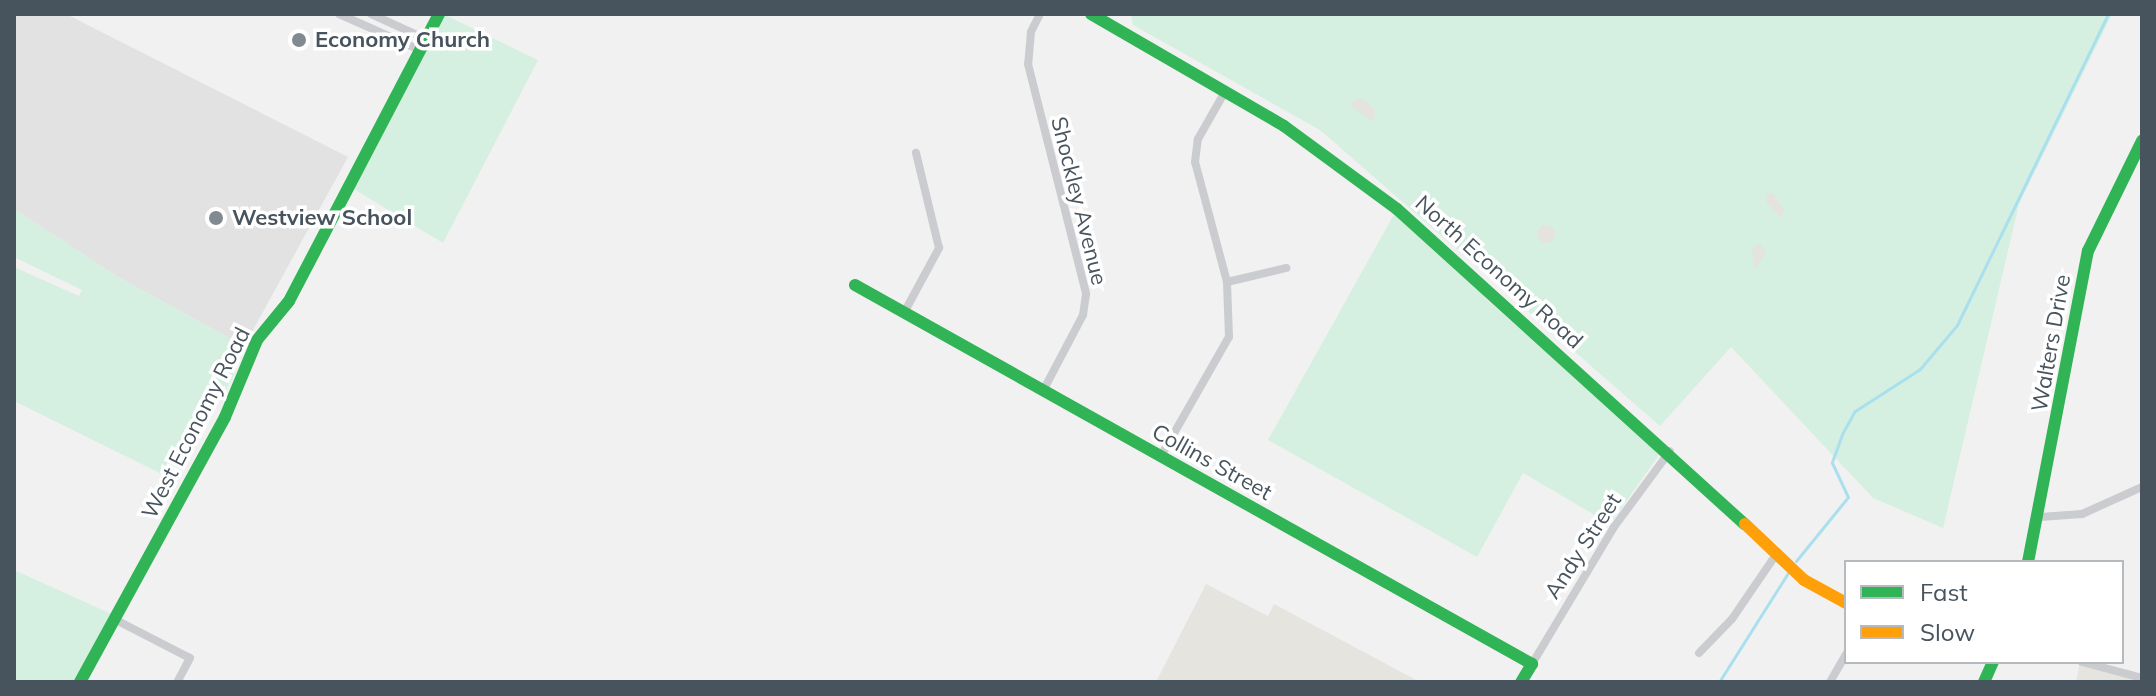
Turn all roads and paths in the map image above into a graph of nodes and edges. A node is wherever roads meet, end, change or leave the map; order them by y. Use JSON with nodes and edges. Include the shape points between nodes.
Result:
{"nodes":[{"id":1,"x":339,"y":14,"type":"edge"},
{"id":2,"x":371,"y":14,"type":"edge"},
{"id":3,"x":439,"y":14,"type":"edge"},
{"id":4,"x":1040,"y":14,"type":"edge"},
{"id":5,"x":1091,"y":14,"type":"edge"},
{"id":6,"x":423,"y":44,"type":"junction"},
{"id":7,"x":1226,"y":90,"type":"junction"},
{"id":8,"x":2142,"y":141,"type":"edge"},
{"id":9,"x":916,"y":153,"type":"dead end"},
{"id":10,"x":1286,"y":268,"type":"dead end"},
{"id":11,"x":1227,"y":282,"type":"junction"},
{"id":12,"x":855,"y":285,"type":"dead end"},
{"id":13,"x":905,"y":311,"type":"junction"},
{"id":14,"x":1043,"y":391,"type":"junction"},
{"id":15,"x":1670,"y":451,"type":"junction"},
{"id":16,"x":1161,"y":456,"type":"junction"},
{"id":17,"x":2142,"y":487,"type":"edge"},
{"id":18,"x":2040,"y":517,"type":"junction"},
{"id":19,"x":1778,"y":552,"type":"junction"},
{"id":20,"x":2029,"y":560,"type":"edge"},
{"id":21,"x":1844,"y":602,"type":"edge"},
{"id":22,"x":114,"y":619,"type":"junction"},
{"id":23,"x":1699,"y":653,"type":"dead end"},
{"id":24,"x":1844,"y":658,"type":"edge"},
{"id":25,"x":1532,"y":664,"type":"junction"},
{"id":26,"x":2090,"y":664,"type":"edge"},
{"id":27,"x":2142,"y":678,"type":"edge"},
{"id":28,"x":80,"y":682,"type":"edge"},
{"id":29,"x":177,"y":682,"type":"edge"},
{"id":30,"x":1521,"y":682,"type":"edge"},
{"id":31,"x":1830,"y":682,"type":"edge"}],
"edges":[{"from":1,"to":6,"type":"street"},
{"from":2,"to":6,"type":"street"},
{"from":3,"to":6,"type":"street","name":"West Economy Road"},
{"from":4,"to":14,"type":"street","name":"Shockley Avenue","via":[[1031,32],[1028,64],[1086,294],[1083,315]]},
{"from":5,"to":7,"type":"street","name":"North Economy Road"},
{"from":6,"to":22,"type":"street","name":"West Economy Road","via":[[289,301],[257,340],[225,417]]},
{"from":7,"to":11,"type":"street","via":[[1198,139],[1195,162]]},
{"from":7,"to":15,"type":"street","name":"North Economy Road","via":[[1397,209]]},
{"from":8,"to":18,"type":"street","name":"Walters Drive","via":[[2088,251]]},
{"from":9,"to":13,"type":"street","via":[[939,248]]},
{"from":10,"to":11,"type":"street"},
{"from":11,"to":16,"type":"street","via":[[1229,337]]},
{"from":12,"to":13,"type":"street","name":"Collins Street"},
{"from":13,"to":14,"type":"street","name":"Collins Street"},
{"from":14,"to":16,"type":"street","name":"Collins Street"},
{"from":15,"to":19,"type":"street","name":"North Economy Road"},
{"from":15,"to":25,"type":"street","name":"Andy Street","via":[[1614,527]]},
{"from":16,"to":25,"type":"street","name":"Collins Street"},
{"from":17,"to":18,"type":"street","via":[[2093,510]]},
{"from":18,"to":20,"type":"street","name":"Walters Drive"},
{"from":19,"to":21,"type":"street","name":"North Economy Road","via":[[1804,580]]},
{"from":19,"to":23,"type":"street","via":[[1732,619]]},
{"from":22,"to":28,"type":"street","name":"West Economy Road"},
{"from":22,"to":29,"type":"street","via":[[190,658]]},
{"from":24,"to":31,"type":"street"},
{"from":25,"to":30,"type":"street"},
{"from":26,"to":27,"type":"street"}]}
